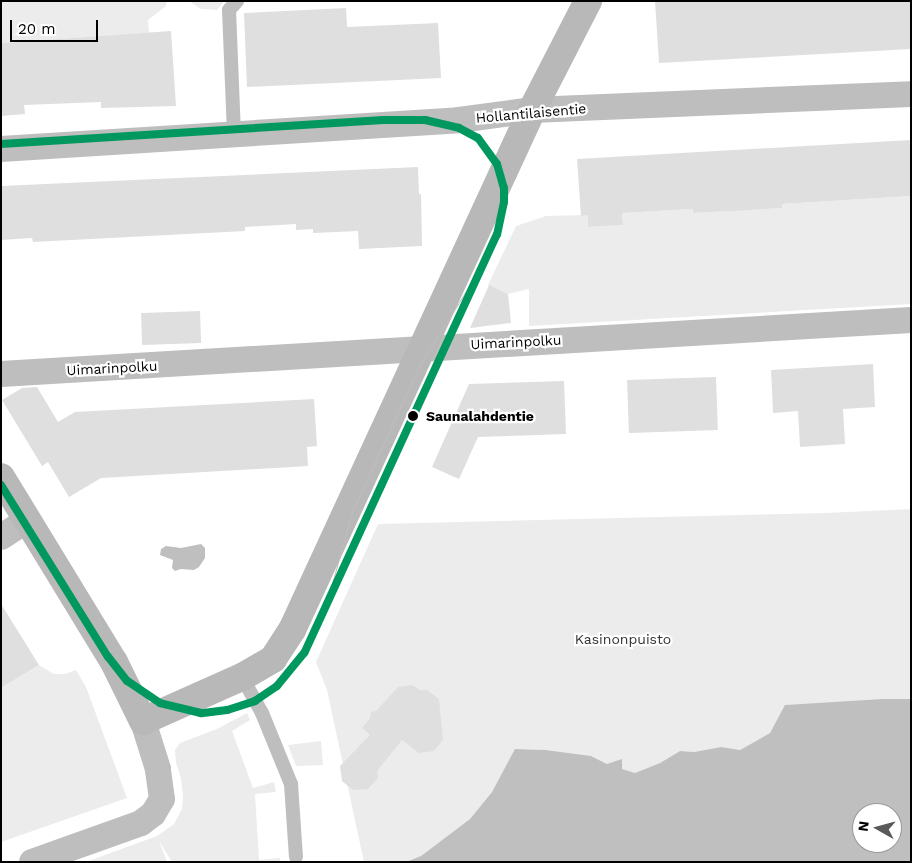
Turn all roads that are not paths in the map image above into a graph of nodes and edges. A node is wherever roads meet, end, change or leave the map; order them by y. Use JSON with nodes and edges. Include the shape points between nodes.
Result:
{"nodes":[{"id":1,"x":237,"y":1,"type":"edge"},
{"id":2,"x":588,"y":1,"type":"edge"},
{"id":3,"x":911,"y":94,"type":"edge"},
{"id":4,"x":532,"y":110,"type":"junction"},
{"id":5,"x":234,"y":134,"type":"junction"},
{"id":6,"x":1,"y":149,"type":"edge"},
{"id":7,"x":911,"y":320,"type":"edge"},
{"id":8,"x":422,"y":347,"type":"junction"},
{"id":9,"x":1,"y":374,"type":"edge"},
{"id":10,"x":1,"y":478,"type":"edge"},
{"id":11,"x":27,"y":520,"type":"junction"},
{"id":12,"x":1,"y":537,"type":"edge"},
{"id":13,"x":242,"y":677,"type":"junction"},
{"id":14,"x":143,"y":721,"type":"junction"},
{"id":15,"x":296,"y":858,"type":"dead end"},
{"id":16,"x":32,"y":862,"type":"edge"}],
"edges":[{"from":1,"to":5,"type":"lane","via":[[229,10]]},
{"from":2,"to":4,"type":"street"},
{"from":3,"to":4,"type":"street","name":"Hollantilaisentie"},
{"from":4,"to":5,"type":"street","name":"Hollantilaisentie","via":[[459,120]]},
{"from":4,"to":8,"type":"street"},
{"from":5,"to":6,"type":"street","name":"Hollantilaisentie"},
{"from":7,"to":8,"type":"street","name":"Uimarinpolku"},
{"from":8,"to":9,"type":"street","name":"Uimarinpolku"},
{"from":8,"to":13,"type":"street","via":[[292,630],[273,659]]},
{"from":10,"to":11,"type":"street"},
{"from":11,"to":12,"type":"street"},
{"from":11,"to":14,"type":"street","via":[[114,662]]},
{"from":13,"to":14,"type":"street"},
{"from":13,"to":15,"type":"lane","via":[[262,713],[291,784]]},
{"from":14,"to":16,"type":"street","via":[[158,769],[162,798],[154,814],[140,823]]}]}
